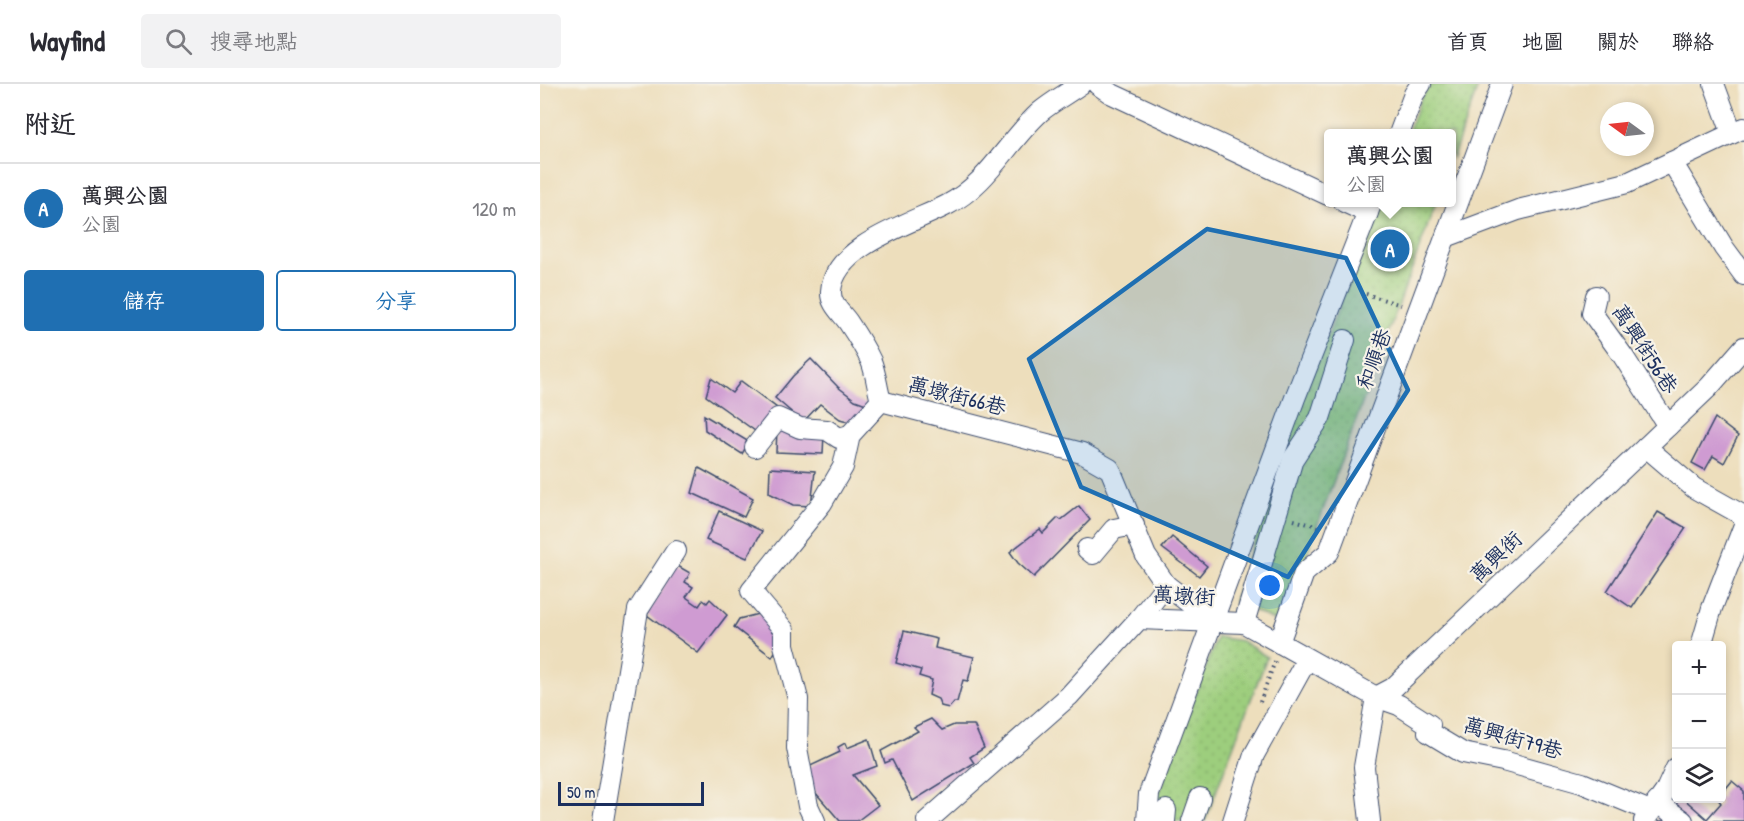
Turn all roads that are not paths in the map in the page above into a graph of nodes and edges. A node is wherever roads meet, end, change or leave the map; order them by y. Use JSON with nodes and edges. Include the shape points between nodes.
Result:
{"nodes":[{"id":1,"x":1081,"y":84,"type":"edge"},
{"id":2,"x":1097,"y":84,"type":"edge"},
{"id":3,"x":1421,"y":84,"type":"edge"},
{"id":4,"x":1502,"y":84,"type":"edge"},
{"id":5,"x":1714,"y":84,"type":"edge"},
{"id":6,"x":1401,"y":129,"type":"edge"},
{"id":7,"x":1738,"y":130,"type":"edge"},
{"id":8,"x":1672,"y":162,"type":"junction"},
{"id":9,"x":1324,"y":193,"type":"edge"},
{"id":10,"x":1370,"y":208,"type":"edge"},
{"id":11,"x":1446,"y":237,"type":"junction"},
{"id":12,"x":1744,"y":275,"type":"edge"},
{"id":13,"x":1596,"y":296,"type":"dead end"},
{"id":14,"x":1346,"y":340,"type":"dead end"},
{"id":15,"x":1744,"y":346,"type":"edge"},
{"id":16,"x":881,"y":401,"type":"junction"},
{"id":17,"x":1668,"y":426,"type":"junction"},
{"id":18,"x":850,"y":435,"type":"junction"},
{"id":19,"x":755,"y":447,"type":"dead end"},
{"id":20,"x":1647,"y":447,"type":"junction"},
{"id":21,"x":1744,"y":516,"type":"edge"},
{"id":22,"x":1134,"y":525,"type":"junction"},
{"id":23,"x":1744,"y":525,"type":"edge"},
{"id":24,"x":1087,"y":549,"type":"dead end"},
{"id":25,"x":676,"y":550,"type":"dead end"},
{"id":26,"x":1166,"y":585,"type":"junction"},
{"id":27,"x":1139,"y":618,"type":"junction"},
{"id":28,"x":1214,"y":622,"type":"junction"},
{"id":29,"x":1244,"y":624,"type":"junction"},
{"id":30,"x":1702,"y":641,"type":"edge"},
{"id":31,"x":1279,"y":643,"type":"junction"},
{"id":32,"x":1307,"y":659,"type":"junction"},
{"id":33,"x":1376,"y":698,"type":"junction"},
{"id":34,"x":1672,"y":778,"type":"edge"},
{"id":35,"x":1200,"y":798,"type":"dead end"},
{"id":36,"x":1651,"y":811,"type":"edge"},
{"id":37,"x":603,"y":821,"type":"edge"},
{"id":38,"x":815,"y":821,"type":"edge"},
{"id":39,"x":927,"y":821,"type":"edge"},
{"id":40,"x":1148,"y":821,"type":"edge"},
{"id":41,"x":1192,"y":821,"type":"edge"},
{"id":42,"x":1233,"y":821,"type":"edge"},
{"id":43,"x":1370,"y":821,"type":"edge"},
{"id":44,"x":1683,"y":821,"type":"edge"}],
"edges":[{"from":1,"to":16,"type":"street","via":[[1040,112],[975,185],[948,205],[912,219],[858,249],[836,275],[831,291],[833,303],[871,362]]},
{"from":2,"to":9,"type":"street"},
{"from":3,"to":6,"type":"street"},
{"from":4,"to":11,"type":"street","name":"和順巷"},
{"from":5,"to":7,"type":"street"},
{"from":7,"to":8,"type":"street"},
{"from":8,"to":11,"type":"street","via":[[1627,183],[1518,210]]},
{"from":8,"to":12,"type":"street"},
{"from":10,"to":28,"type":"street"},
{"from":11,"to":31,"type":"street","name":"和順巷","via":[[1329,552],[1304,573]]},
{"from":13,"to":17,"type":"street","name":"萬興街56巷","via":[[1592,313]]},
{"from":14,"to":29,"type":"street","via":[[1320,418],[1293,459]]},
{"from":15,"to":17,"type":"street","name":"萬興街"},
{"from":16,"to":18,"type":"street","name":"萬墩街66巷"},
{"from":16,"to":22,"type":"street","name":"萬墩街66巷","via":[[1082,453],[1110,469]]},
{"from":17,"to":20,"type":"street","name":"萬興街"},
{"from":18,"to":19,"type":"street","via":[[839,438],[827,430],[800,428],[778,418]]},
{"from":18,"to":38,"type":"street","name":"萬墩街66巷","via":[[843,466],[822,503],[752,591],[784,630],[798,699],[797,748],[808,806]]},
{"from":20,"to":21,"type":"street","via":[[1694,488]]},
{"from":20,"to":33,"type":"street","name":"萬興街","via":[[1393,688]]},
{"from":22,"to":24,"type":"street","via":[[1114,529],[1093,554]]},
{"from":22,"to":26,"type":"street","name":"萬墩街66巷","via":[[1146,556]]},
{"from":23,"to":30,"type":"street"},
{"from":25,"to":37,"type":"street","via":[[638,610]]},
{"from":26,"to":27,"type":"street"},
{"from":26,"to":28,"type":"street","name":"萬墩街66巷"},
{"from":27,"to":28,"type":"street","name":"萬墩街"},
{"from":27,"to":39,"type":"street","name":"萬墩街","via":[[1069,696]]},
{"from":28,"to":29,"type":"street","name":"萬墩街"},
{"from":28,"to":40,"type":"street","via":[[1149,794]]},
{"from":29,"to":31,"type":"street","name":"萬墩街"},
{"from":31,"to":32,"type":"street","name":"萬墩街"},
{"from":32,"to":33,"type":"street","name":"萬墩街"},
{"from":32,"to":42,"type":"street","via":[[1254,755]]},
{"from":33,"to":36,"type":"street","name":"萬興街79巷","via":[[1399,705],[1430,725],[1428,732],[1463,753],[1582,783]]},
{"from":33,"to":43,"type":"street","via":[[1364,767]]},
{"from":34,"to":36,"type":"street"},
{"from":35,"to":41,"type":"street"},
{"from":36,"to":44,"type":"street","name":"萬興街79巷"}]}
